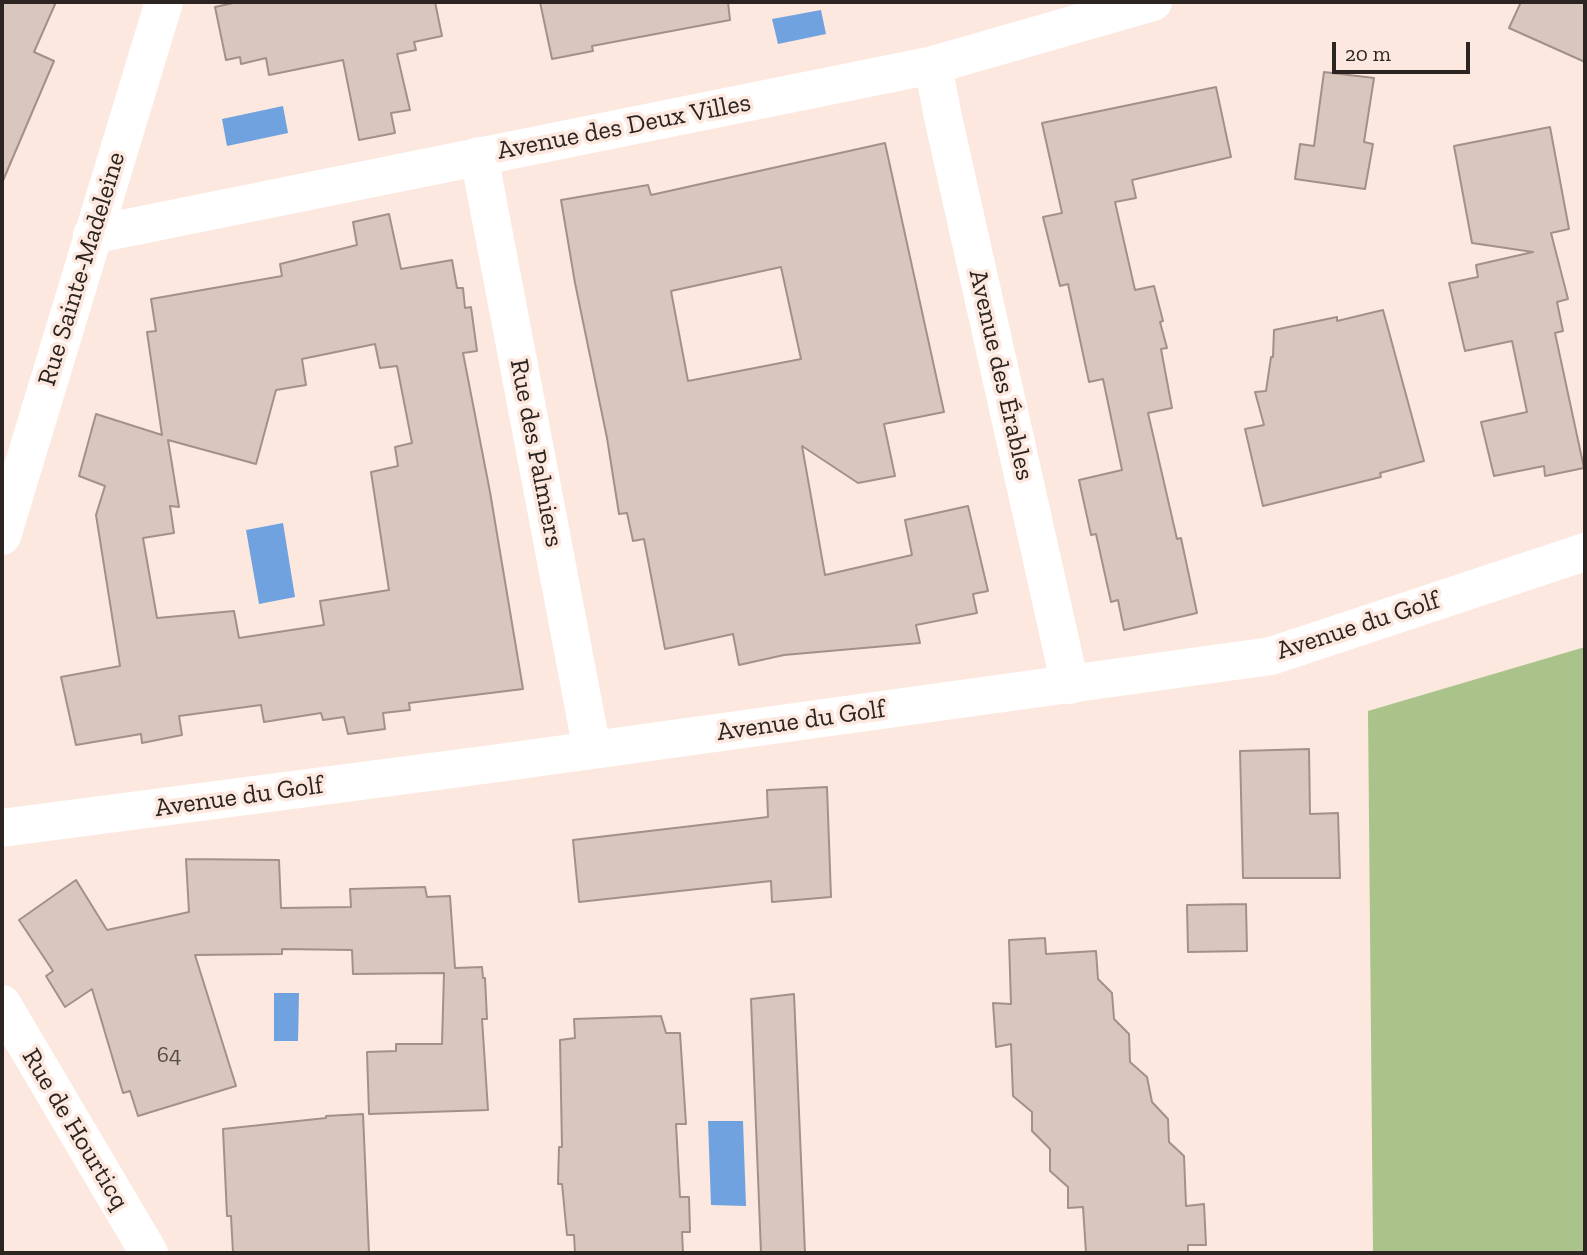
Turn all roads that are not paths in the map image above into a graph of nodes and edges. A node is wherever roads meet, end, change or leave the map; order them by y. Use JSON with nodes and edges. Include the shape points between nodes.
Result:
{"nodes":[{"id":1,"x":164,"y":2,"type":"edge"},
{"id":2,"x":1153,"y":2,"type":"edge"},
{"id":3,"x":933,"y":65,"type":"junction"},
{"id":4,"x":479,"y":156,"type":"junction"},
{"id":5,"x":92,"y":235,"type":"junction"},
{"id":6,"x":2,"y":536,"type":"edge"},
{"id":7,"x":1585,"y":552,"type":"edge"},
{"id":8,"x":1070,"y":685,"type":"junction"},
{"id":9,"x":592,"y":750,"type":"junction"},
{"id":10,"x":2,"y":828,"type":"edge"},
{"id":11,"x":2,"y":1004,"type":"edge"},
{"id":12,"x":149,"y":1253,"type":"edge"}],
"edges":[{"from":1,"to":5,"type":"street","name":"Rue Sainte-Madeleine"},
{"from":2,"to":3,"type":"street","name":"Avenue des Deux Villes"},
{"from":3,"to":4,"type":"street","name":"Avenue des Deux Villes"},
{"from":3,"to":8,"type":"street","name":"Avenue des Érables"},
{"from":4,"to":5,"type":"street","name":"Avenue des Deux Villes"},
{"from":4,"to":9,"type":"street","name":"Rue des Palmiers"},
{"from":5,"to":6,"type":"street","name":"Rue Sainte-Madeleine"},
{"from":7,"to":8,"type":"street","name":"Avenue du Golf","via":[[1271,656]]},
{"from":8,"to":9,"type":"street","name":"Avenue du Golf"},
{"from":9,"to":10,"type":"street","name":"Avenue du Golf"},
{"from":11,"to":12,"type":"street","name":"Rue de Hourticq"}]}
